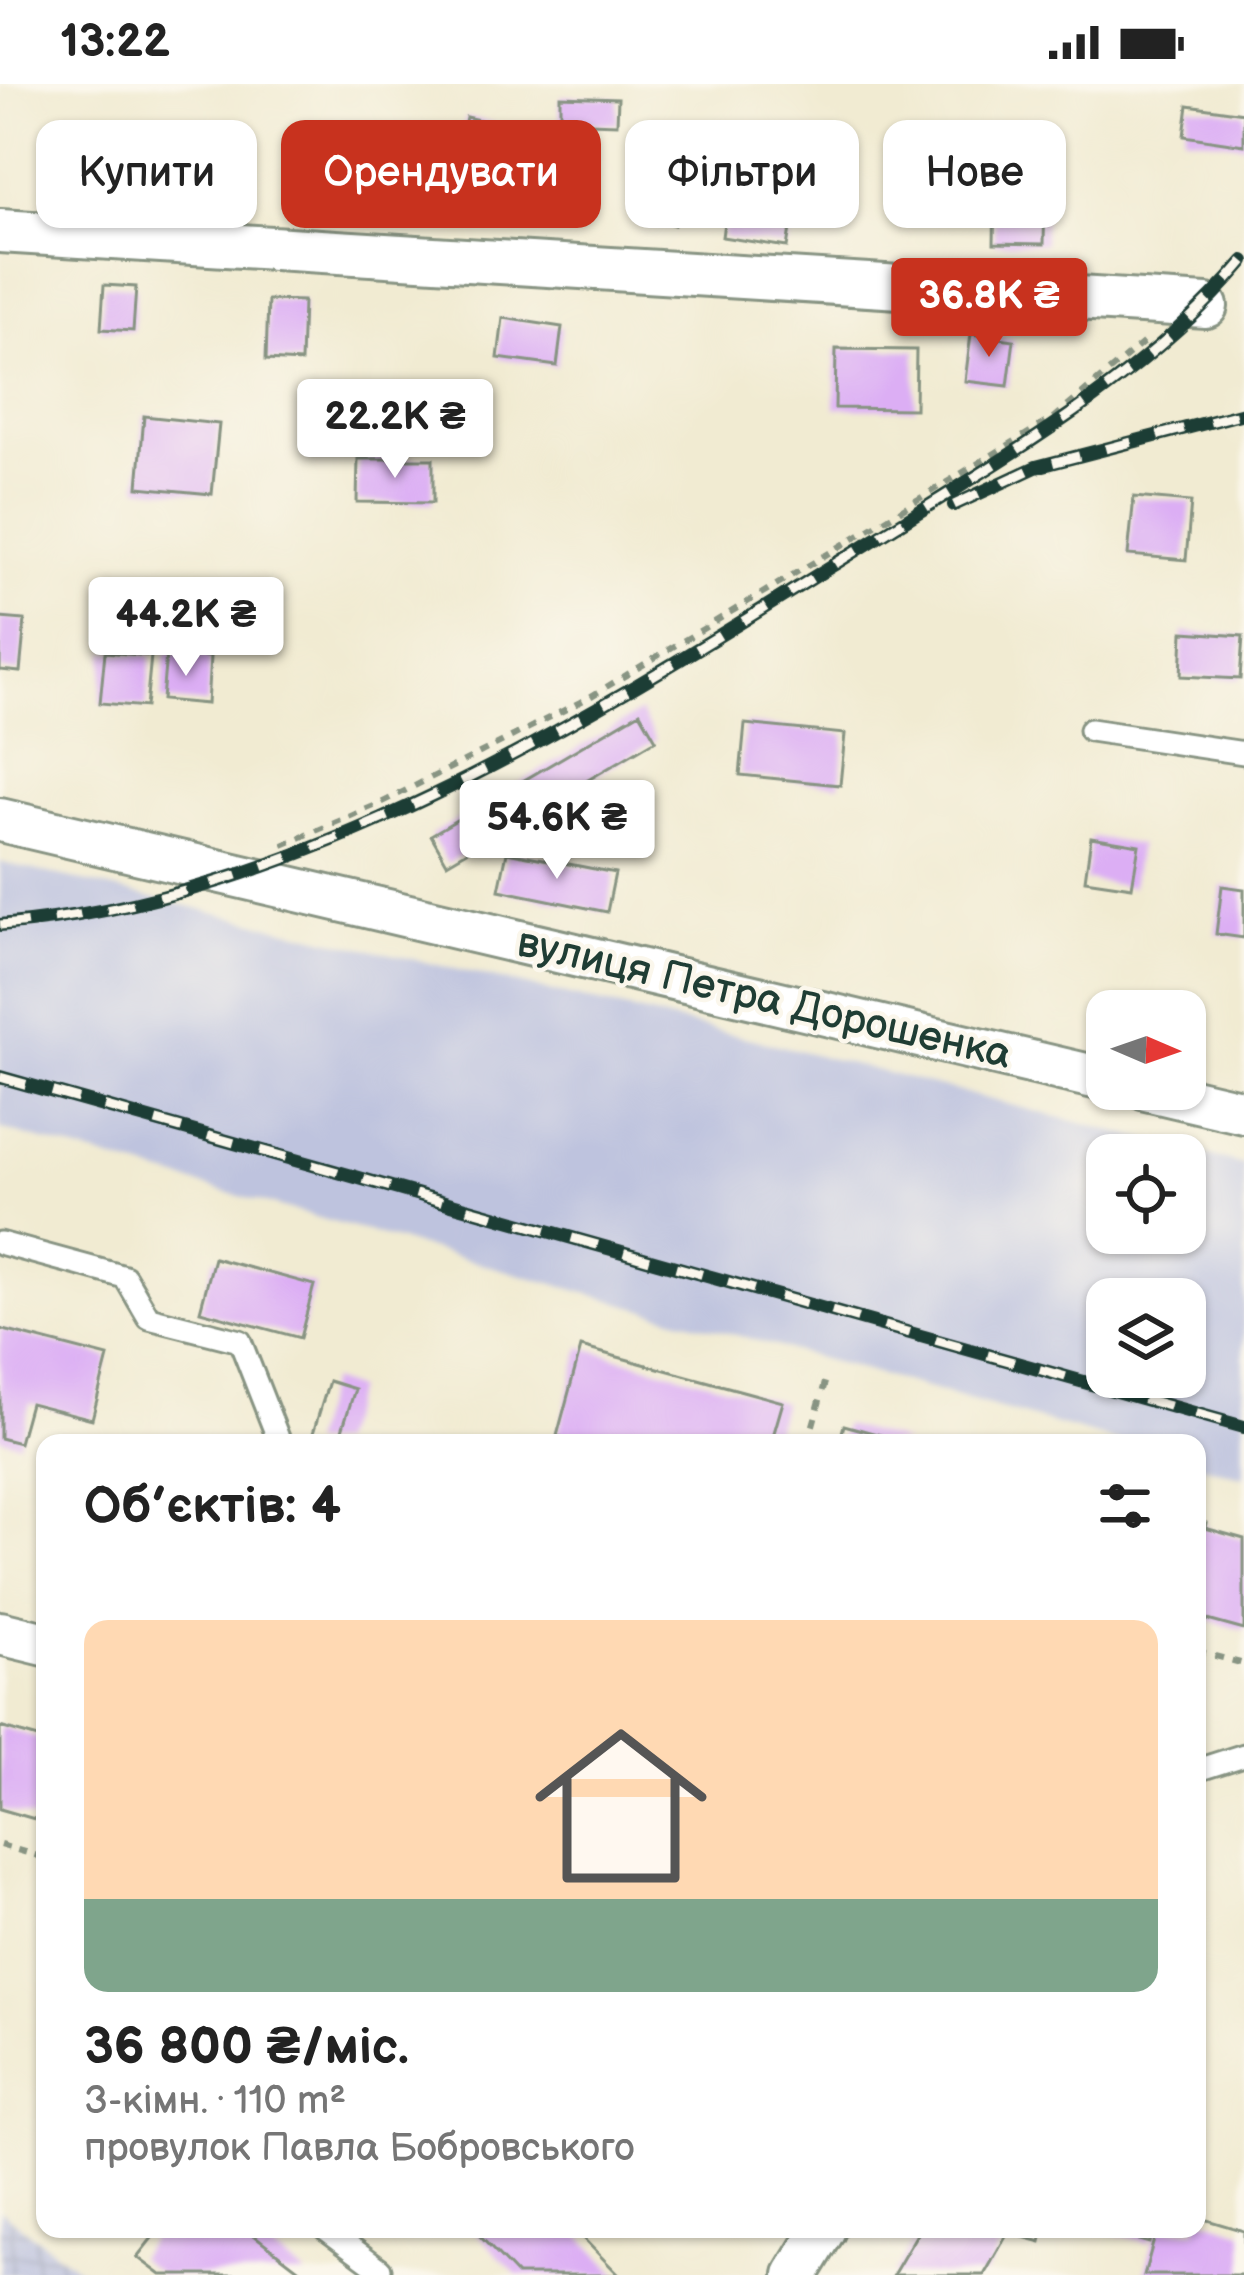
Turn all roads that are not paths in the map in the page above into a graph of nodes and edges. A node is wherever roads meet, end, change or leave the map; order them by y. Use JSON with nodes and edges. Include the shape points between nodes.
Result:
{"nodes":[{"id":1,"x":0,"y":231,"type":"edge"},
{"id":2,"x":1200,"y":306,"type":"road end"},
{"id":3,"x":1090,"y":730,"type":"dead end"},
{"id":4,"x":1244,"y":753,"type":"edge"},
{"id":5,"x":0,"y":820,"type":"edge"},
{"id":6,"x":1086,"y":1075,"type":"edge"},
{"id":7,"x":1206,"y":1103,"type":"edge"},
{"id":8,"x":1244,"y":1112,"type":"edge"},
{"id":9,"x":0,"y":1244,"type":"edge"},
{"id":10,"x":276,"y":1434,"type":"edge"},
{"id":11,"x":0,"y":1633,"type":"edge"},
{"id":12,"x":36,"y":1642,"type":"edge"},
{"id":13,"x":1244,"y":1755,"type":"edge"},
{"id":14,"x":1206,"y":1767,"type":"edge"},
{"id":15,"x":336,"y":2238,"type":"edge"},
{"id":16,"x":819,"y":2238,"type":"edge"},
{"id":17,"x":371,"y":2268,"type":"edge"},
{"id":18,"x":796,"y":2275,"type":"edge"}],
"edges":[{"from":1,"to":2,"type":"street"},
{"from":3,"to":4,"type":"lane"},
{"from":5,"to":6,"type":"street","name":"вулиця Петра Дорошенка"},
{"from":7,"to":8,"type":"street"},
{"from":9,"to":10,"type":"lane","via":[[125,1277],[149,1318],[240,1341]]},
{"from":11,"to":12,"type":"street"},
{"from":13,"to":14,"type":"lane"},
{"from":15,"to":17,"type":"lane"},
{"from":16,"to":18,"type":"street"}]}
